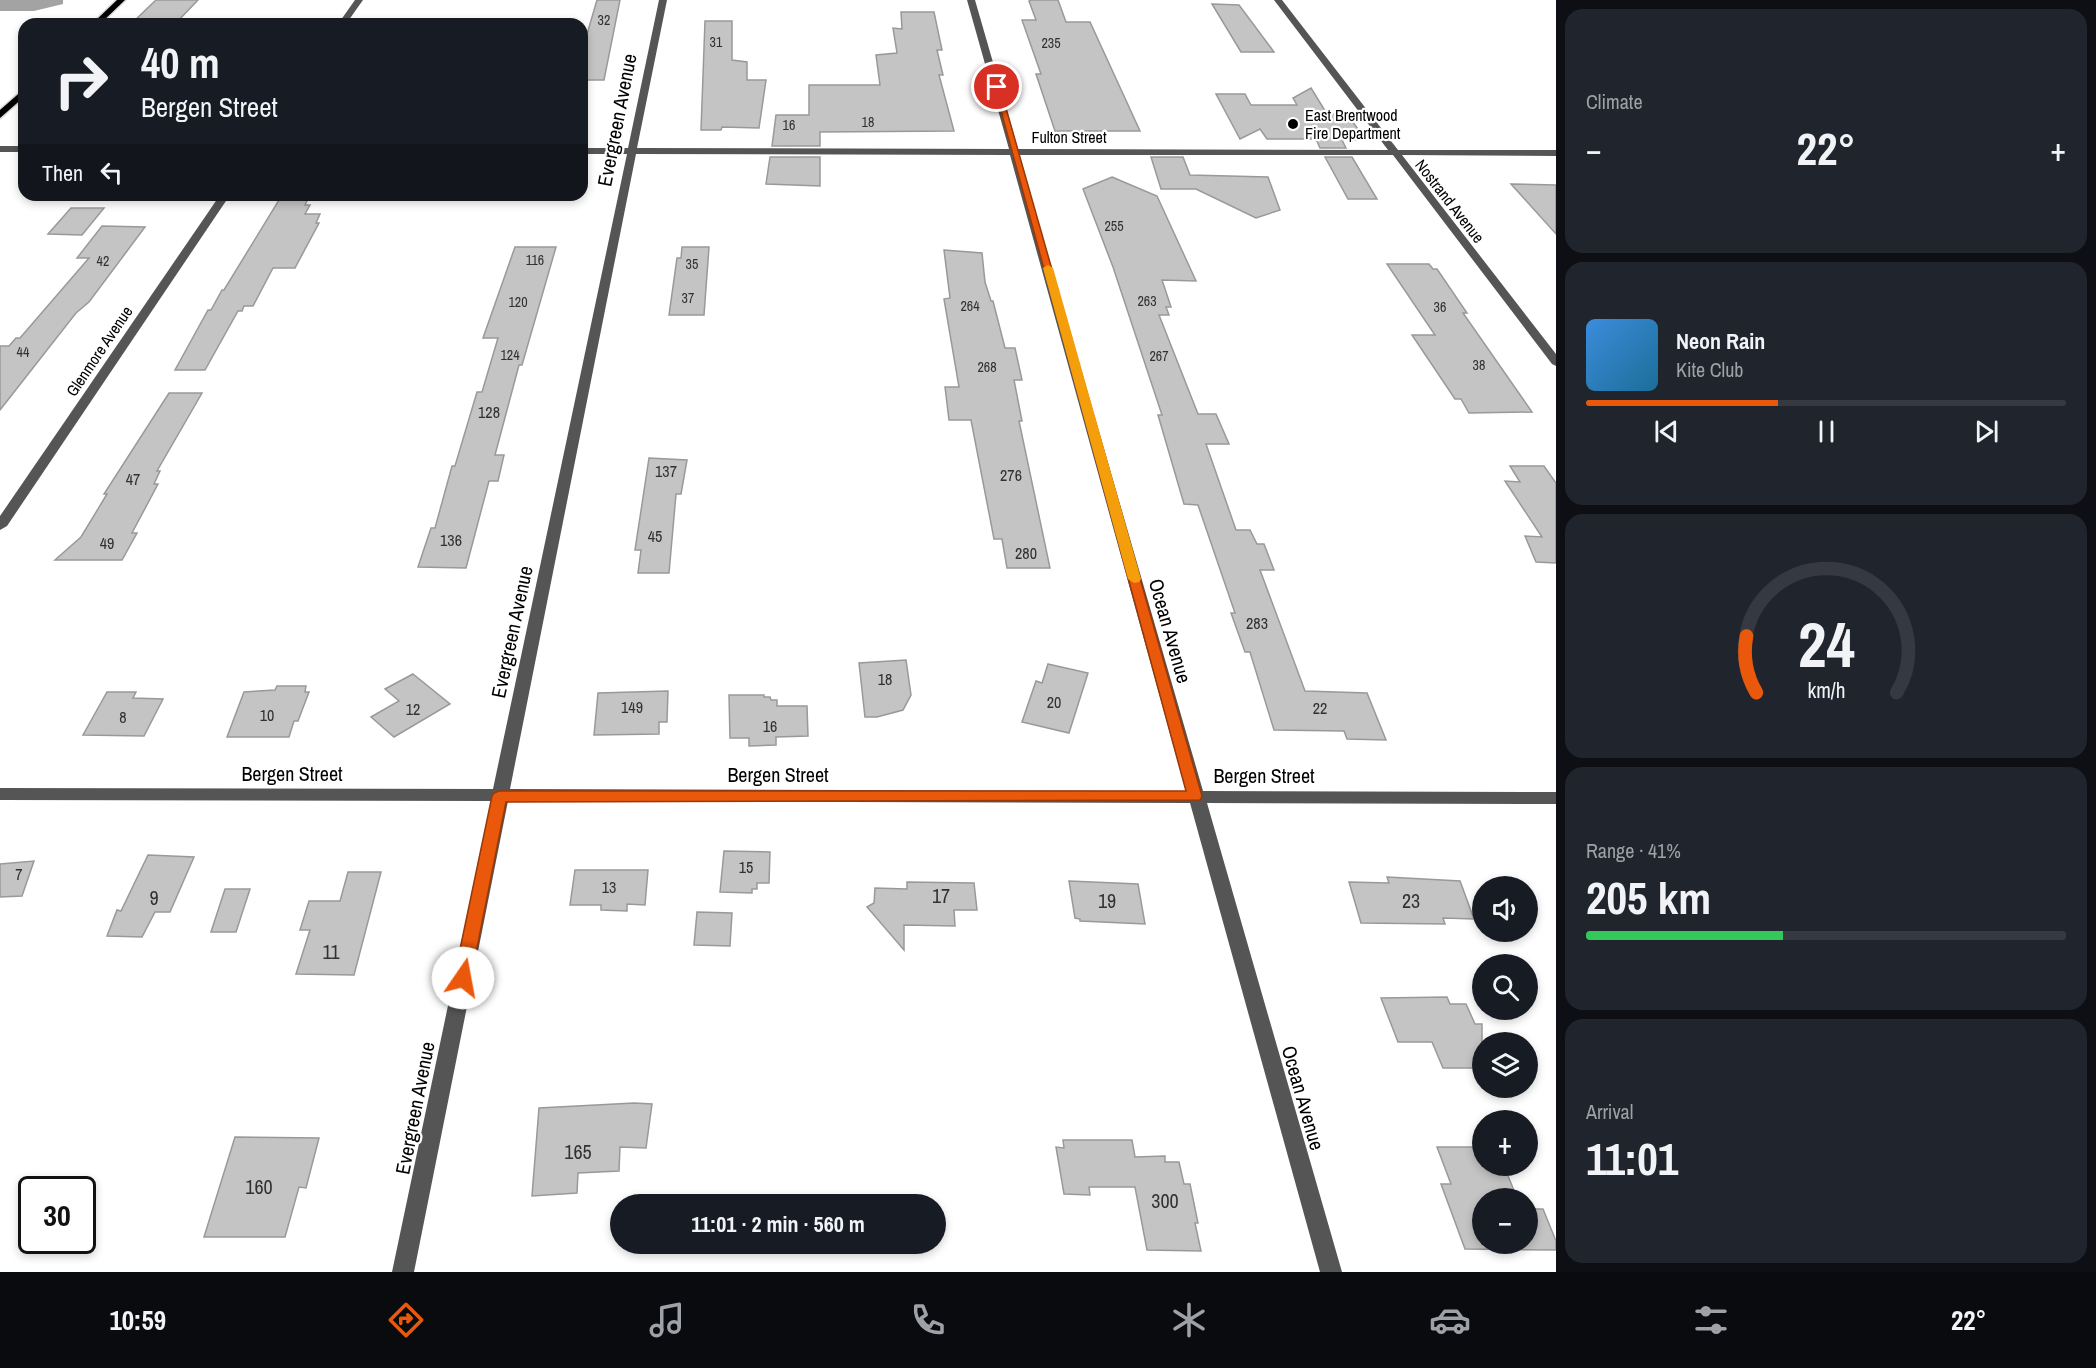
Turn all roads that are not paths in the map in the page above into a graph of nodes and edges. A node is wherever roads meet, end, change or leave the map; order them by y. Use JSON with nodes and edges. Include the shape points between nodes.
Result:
{"nodes":[{"id":1,"x":121,"y":0,"type":"edge"},
{"id":2,"x":359,"y":0,"type":"edge"},
{"id":3,"x":663,"y":0,"type":"edge"},
{"id":4,"x":971,"y":0,"type":"edge"},
{"id":5,"x":1278,"y":0,"type":"edge"},
{"id":6,"x":102,"y":18,"type":"edge"},
{"id":7,"x":346,"y":18,"type":"edge"},
{"id":8,"x":18,"y":98,"type":"edge"},
{"id":9,"x":0,"y":115,"type":"edge"},
{"id":10,"x":0,"y":149,"type":"edge"},
{"id":11,"x":18,"y":149,"type":"edge"},
{"id":12,"x":588,"y":151,"type":"edge"},
{"id":13,"x":632,"y":151,"type":"junction"},
{"id":14,"x":1016,"y":151,"type":"junction"},
{"id":15,"x":1395,"y":153,"type":"junction"},
{"id":16,"x":1556,"y":153,"type":"edge"},
{"id":17,"x":221,"y":201,"type":"edge"},
{"id":18,"x":1556,"y":362,"type":"edge"},
{"id":19,"x":0,"y":526,"type":"edge"},
{"id":20,"x":0,"y":794,"type":"edge"},
{"id":21,"x":499,"y":796,"type":"junction"},
{"id":22,"x":1195,"y":796,"type":"junction"},
{"id":23,"x":1556,"y":798,"type":"edge"},
{"id":24,"x":403,"y":1272,"type":"edge"},
{"id":25,"x":1331,"y":1272,"type":"edge"}],
"edges":[{"from":1,"to":6,"type":"main road"},
{"from":2,"to":7,"type":"street"},
{"from":3,"to":13,"type":"street","name":"Evergreen Avenue"},
{"from":4,"to":14,"type":"street","name":"Ocean Avenue"},
{"from":5,"to":15,"type":"street","name":"Nostrand Avenue"},
{"from":8,"to":9,"type":"main road"},
{"from":10,"to":11,"type":"street"},
{"from":12,"to":13,"type":"street","name":"Fulton Street"},
{"from":13,"to":14,"type":"street","name":"Fulton Street"},
{"from":13,"to":21,"type":"street","name":"Evergreen Avenue"},
{"from":14,"to":15,"type":"street","name":"Fulton Street"},
{"from":14,"to":22,"type":"street","name":"Ocean Avenue"},
{"from":15,"to":16,"type":"street","name":"Fulton Street"},
{"from":15,"to":18,"type":"street","name":"Nostrand Avenue"},
{"from":17,"to":19,"type":"street","name":"Glenmore Avenue"},
{"from":20,"to":21,"type":"street","name":"Bergen Street"},
{"from":21,"to":22,"type":"street","name":"Bergen Street"},
{"from":21,"to":24,"type":"street","name":"Evergreen Avenue"},
{"from":22,"to":23,"type":"street","name":"Bergen Street"},
{"from":22,"to":25,"type":"street","name":"Ocean Avenue"}]}
